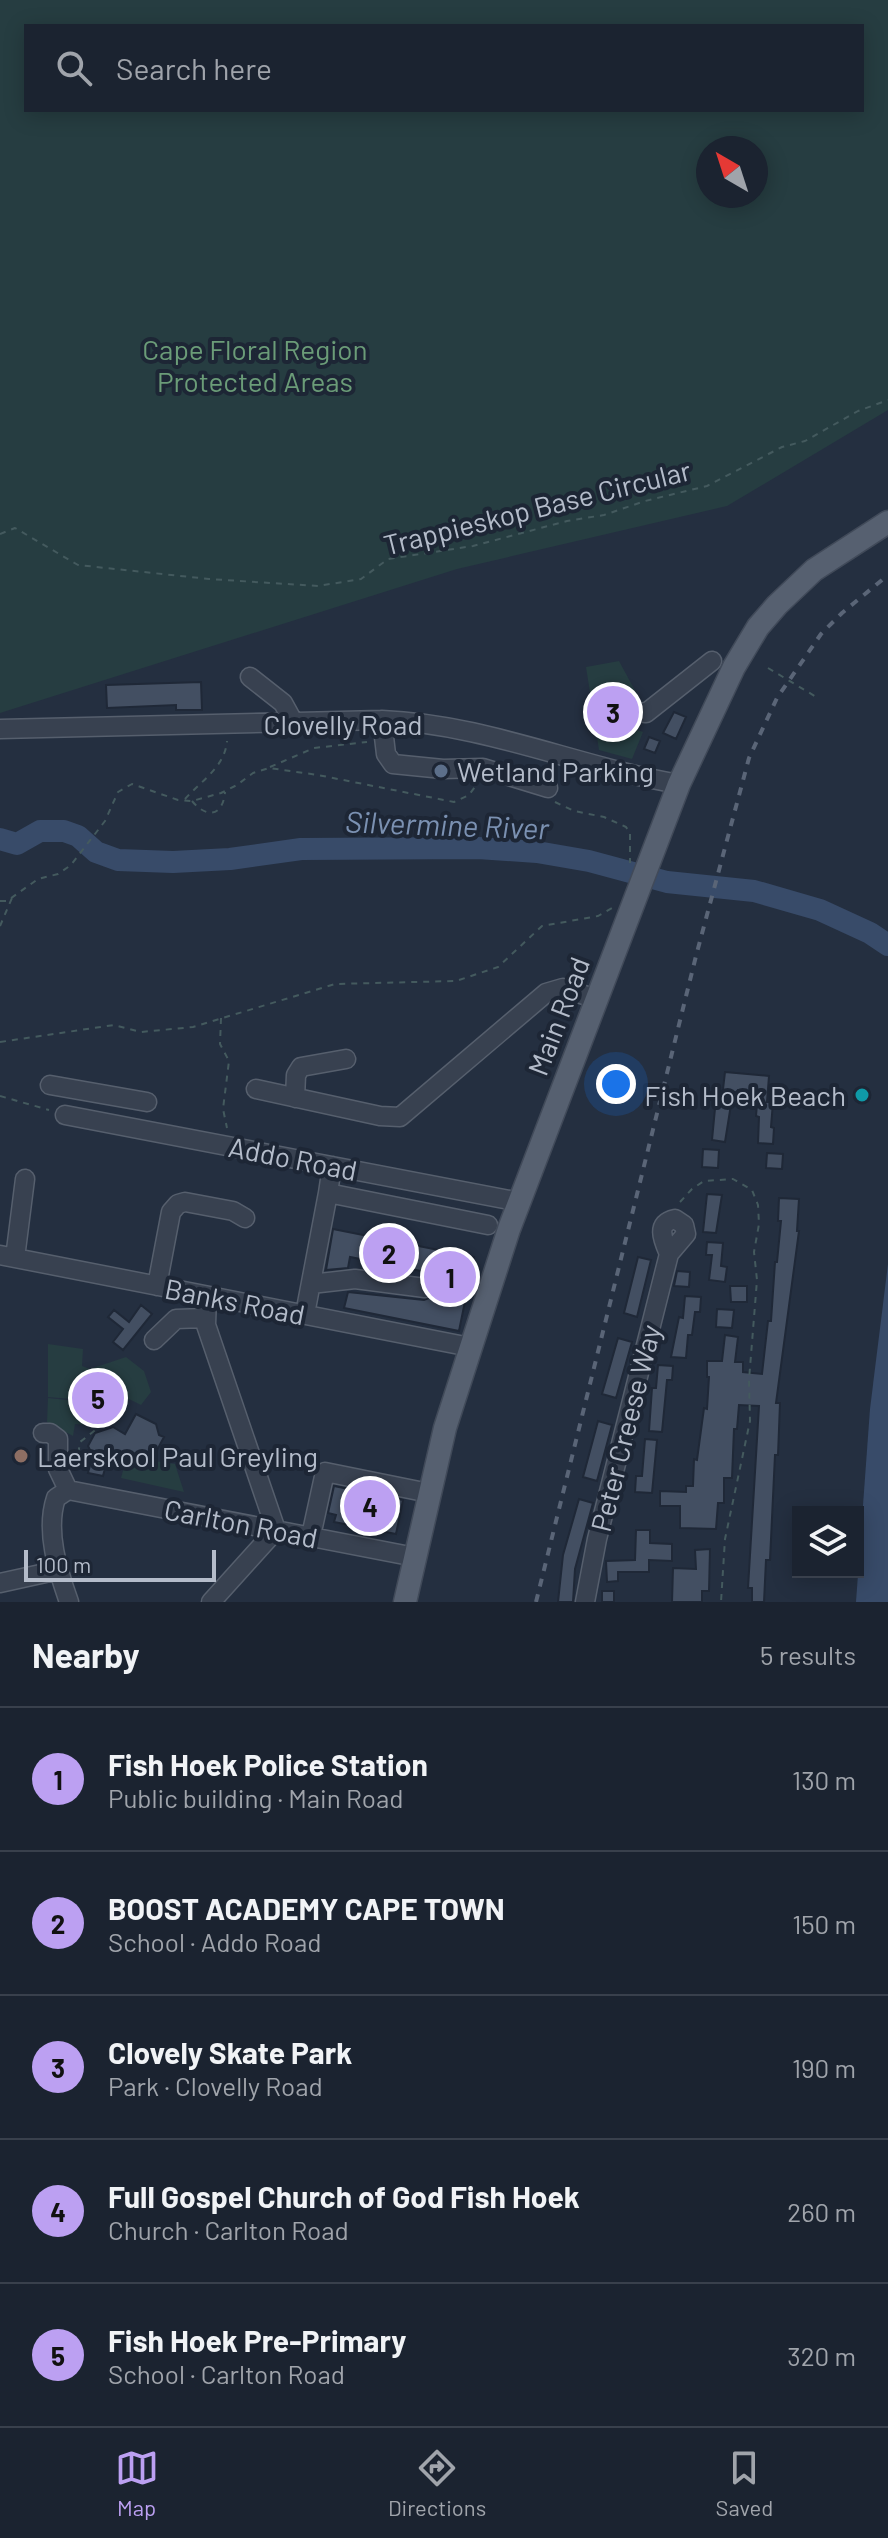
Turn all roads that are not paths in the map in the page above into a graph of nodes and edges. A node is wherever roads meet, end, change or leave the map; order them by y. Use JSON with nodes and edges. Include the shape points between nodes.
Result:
{"nodes":[{"id":1,"x":888,"y":522,"type":"edge"},
{"id":2,"x":712,"y":661,"type":"dead end"},
{"id":3,"x":250,"y":677,"type":"dead end"},
{"id":4,"x":615,"y":709,"type":"dead end"},
{"id":5,"x":294,"y":723,"type":"junction"},
{"id":6,"x":0,"y":729,"type":"edge"},
{"id":7,"x":383,"y":730,"type":"junction"},
{"id":8,"x":679,"y":784,"type":"junction"},
{"id":9,"x":550,"y":794,"type":"road end"},
{"id":10,"x":596,"y":999,"type":"junction"},
{"id":11,"x":346,"y":1059,"type":"dead end"},
{"id":12,"x":50,"y":1085,"type":"dead end"},
{"id":13,"x":256,"y":1089,"type":"dead end"},
{"id":14,"x":94,"y":1093,"type":"junction"},
{"id":15,"x":295,"y":1098,"type":"junction"},
{"id":16,"x":147,"y":1102,"type":"dead end"},
{"id":17,"x":65,"y":1115,"type":"road end"},
{"id":18,"x":87,"y":1119,"type":"junction"},
{"id":19,"x":332,"y":1166,"type":"junction"},
{"id":20,"x":25,"y":1179,"type":"dead end"},
{"id":21,"x":328,"y":1193,"type":"junction"},
{"id":22,"x":520,"y":1202,"type":"junction"},
{"id":23,"x":245,"y":1218,"type":"dead end"},
{"id":24,"x":675,"y":1219,"type":"road end"},
{"id":25,"x":488,"y":1225,"type":"dead end"},
{"id":26,"x":7,"y":1257,"type":"edge"},
{"id":27,"x":311,"y":1284,"type":"junction"},
{"id":28,"x":157,"y":1286,"type":"junction"},
{"id":29,"x":425,"y":1288,"type":"dead end"},
{"id":30,"x":207,"y":1296,"type":"junction"},
{"id":31,"x":305,"y":1314,"type":"junction"},
{"id":32,"x":204,"y":1318,"type":"junction"},
{"id":33,"x":154,"y":1340,"type":"dead end"},
{"id":34,"x":470,"y":1347,"type":"junction"},
{"id":35,"x":43,"y":1433,"type":"dead end"},
{"id":36,"x":68,"y":1490,"type":"junction"},
{"id":37,"x":429,"y":1493,"type":"junction"},
{"id":38,"x":276,"y":1530,"type":"junction"},
{"id":39,"x":311,"y":1536,"type":"junction"},
{"id":40,"x":415,"y":1557,"type":"junction"},
{"id":41,"x":59,"y":1570,"type":"junction"},
{"id":42,"x":0,"y":1583,"type":"edge"},
{"id":43,"x":69,"y":1602,"type":"edge"},
{"id":44,"x":211,"y":1602,"type":"edge"},
{"id":45,"x":405,"y":1602,"type":"edge"},
{"id":46,"x":585,"y":1602,"type":"edge"}],
"edges":[{"from":1,"to":8,"type":"main road","name":"Main Road","via":[[814,570],[758,627]]},
{"from":2,"to":4,"type":"street","via":[[646,713]]},
{"from":3,"to":5,"type":"street","via":[[283,703]]},
{"from":5,"to":6,"type":"street","name":"Clovelly Road"},
{"from":5,"to":7,"type":"street","name":"Clovelly Road"},
{"from":7,"to":8,"type":"street","name":"Clovelly Road","via":[[433,723]]},
{"from":7,"to":9,"type":"street","via":[[390,762],[404,767],[483,768]]},
{"from":8,"to":10,"type":"main road","name":"Main Road","via":[[640,863],[637,890]]},
{"from":10,"to":15,"type":"street","via":[[563,988],[546,993],[397,1118]]},
{"from":10,"to":22,"type":"main road","name":"Main Road"},
{"from":11,"to":15,"type":"street","via":[[299,1069]]},
{"from":12,"to":14,"type":"street"},
{"from":13,"to":15,"type":"street"},
{"from":14,"to":16,"type":"street"},
{"from":14,"to":18,"type":"street"},
{"from":17,"to":18,"type":"street","name":"Addo Road"},
{"from":18,"to":19,"type":"street","name":"Addo Road"},
{"from":19,"to":21,"type":"street"},
{"from":19,"to":22,"type":"street","name":"Addo Road"},
{"from":20,"to":26,"type":"street"},
{"from":21,"to":25,"type":"street"},
{"from":21,"to":27,"type":"street"},
{"from":22,"to":34,"type":"main road","name":"Main Road"},
{"from":23,"to":28,"type":"street","via":[[233,1211],[178,1204],[171,1212]]},
{"from":24,"to":46,"type":"street","name":"Peter Creese Way","via":[[662,1227],[669,1254]]},
{"from":26,"to":28,"type":"street","name":"Banks Road"},
{"from":27,"to":29,"type":"street","via":[[355,1279]]},
{"from":27,"to":31,"type":"street"},
{"from":28,"to":30,"type":"street","name":"Banks Road"},
{"from":30,"to":31,"type":"street","name":"Banks Road"},
{"from":30,"to":32,"type":"street"},
{"from":31,"to":34,"type":"street","name":"Banks Road"},
{"from":32,"to":33,"type":"street","via":[[176,1319]]},
{"from":32,"to":38,"type":"street"},
{"from":34,"to":37,"type":"main road","name":"Main Road"},
{"from":35,"to":36,"type":"street","via":[[58,1439],[58,1469]]},
{"from":36,"to":38,"type":"street","name":"Carlton Road"},
{"from":36,"to":41,"type":"street","via":[[56,1498],[51,1521]]},
{"from":37,"to":39,"type":"street","via":[[325,1472]]},
{"from":37,"to":40,"type":"main road","name":"Main Road"},
{"from":38,"to":39,"type":"street","name":"Carlton Road"},
{"from":38,"to":44,"type":"street"},
{"from":39,"to":40,"type":"street","name":"Carlton Road"},
{"from":40,"to":45,"type":"main road","name":"Main Road"},
{"from":41,"to":42,"type":"street"},
{"from":41,"to":43,"type":"street"}]}
